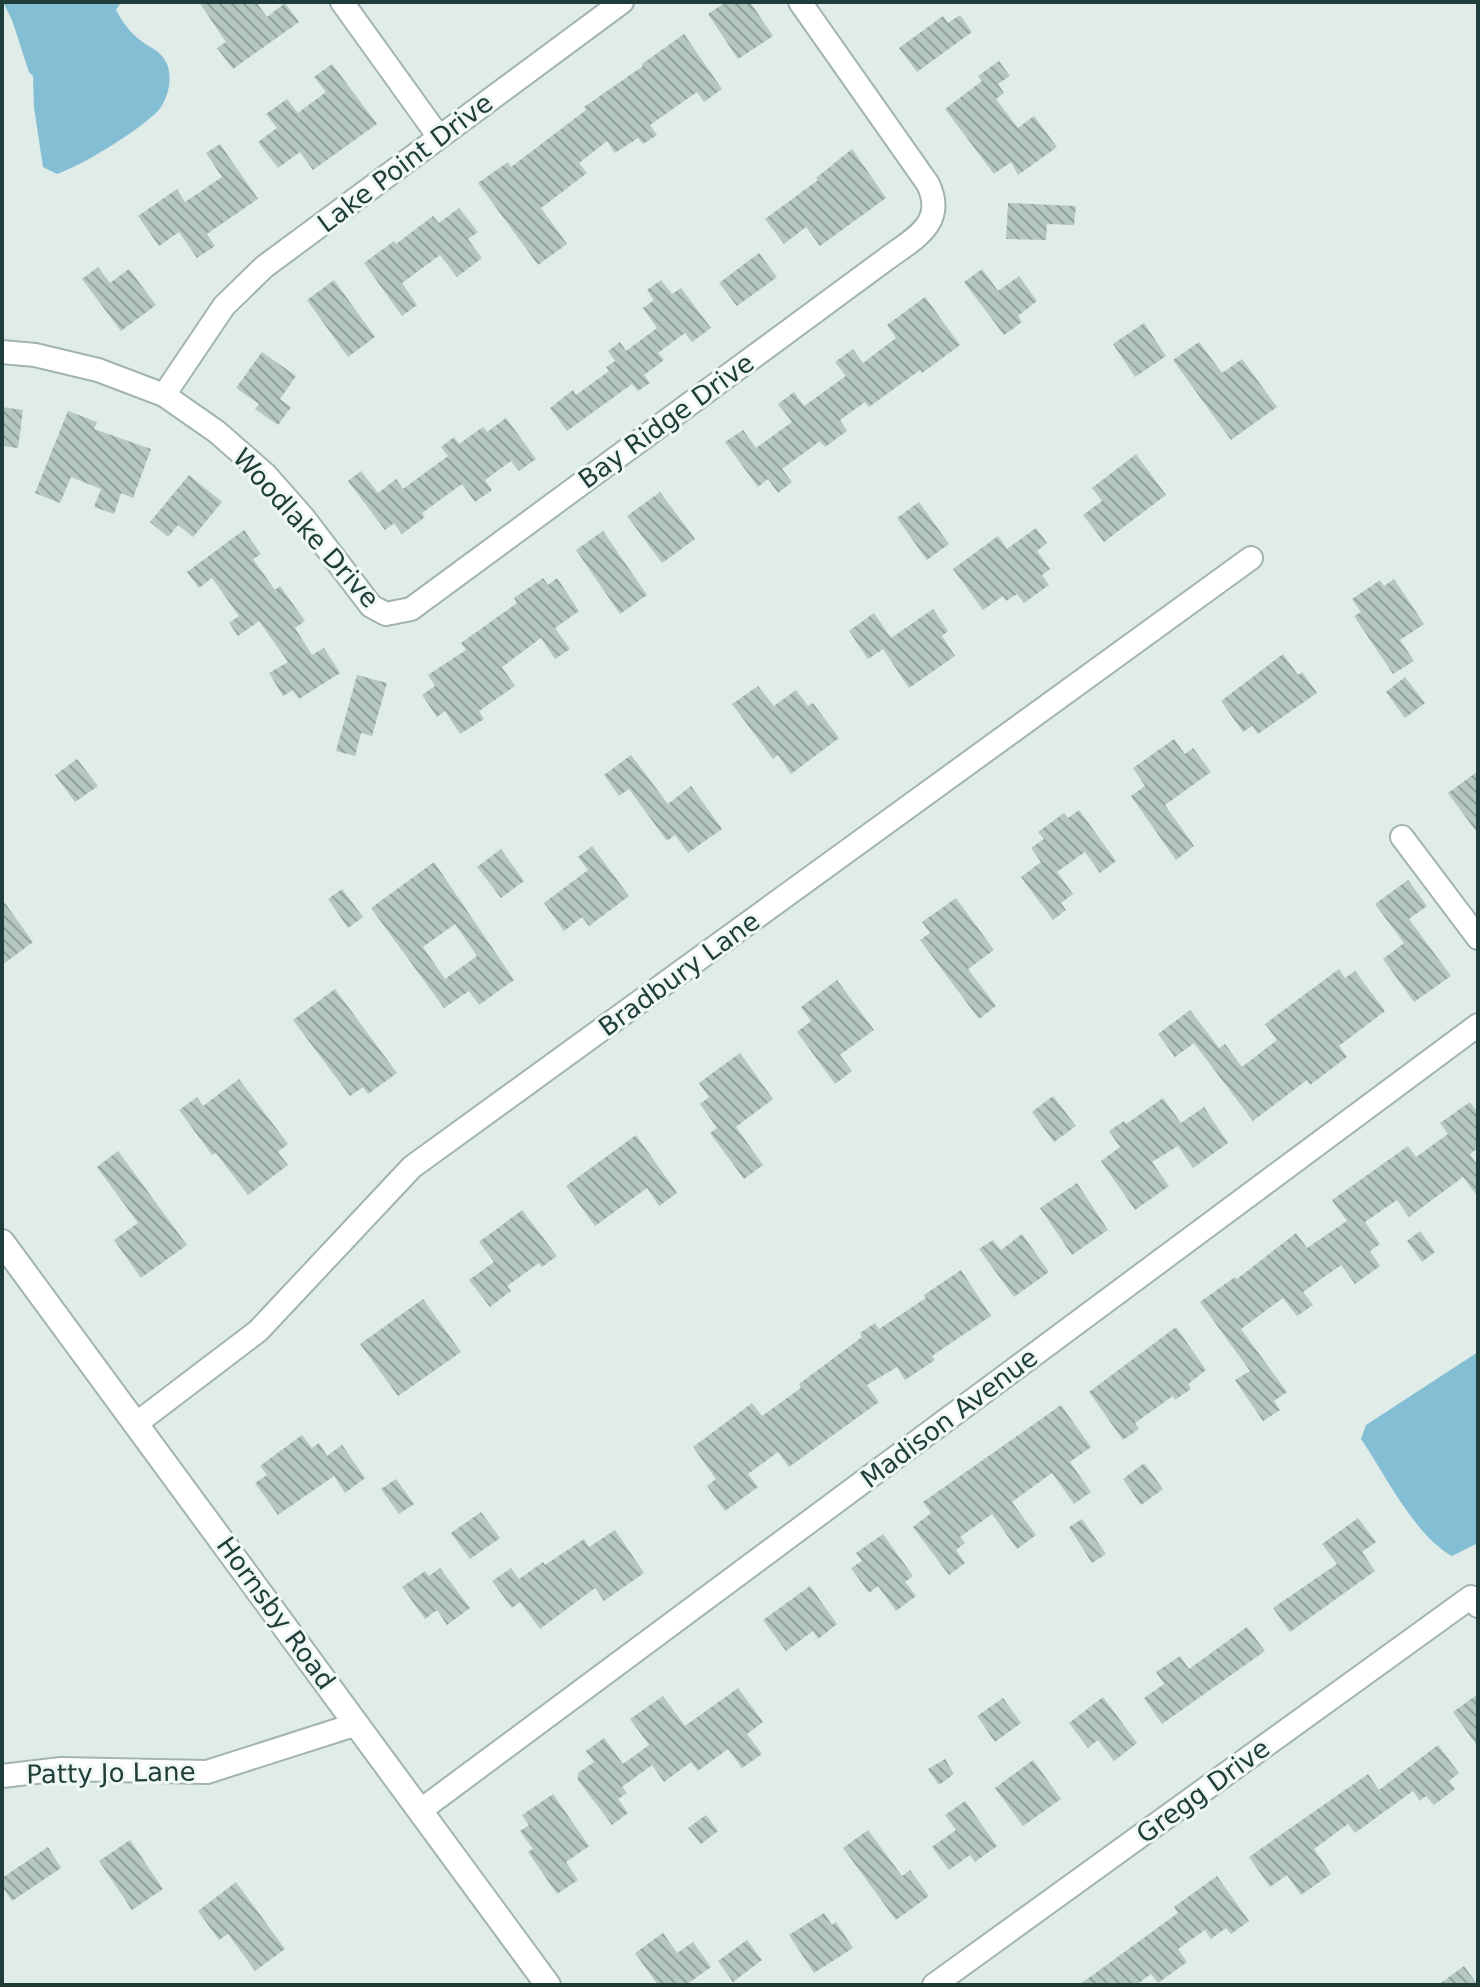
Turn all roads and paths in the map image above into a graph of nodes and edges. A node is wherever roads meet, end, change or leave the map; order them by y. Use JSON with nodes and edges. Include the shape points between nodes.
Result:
{"nodes":[{"id":1,"x":342,"y":2,"type":"edge"},
{"id":2,"x":622,"y":2,"type":"edge"},
{"id":3,"x":800,"y":2,"type":"edge"},
{"id":4,"x":439,"y":137,"type":"junction"},
{"id":5,"x":2,"y":352,"type":"edge"},
{"id":6,"x":164,"y":395,"type":"junction"},
{"id":7,"x":1251,"y":558,"type":"dead end"},
{"id":8,"x":393,"y":615,"type":"joint"},
{"id":9,"x":1402,"y":837,"type":"dead end"},
{"id":10,"x":1478,"y":938,"type":"edge"},
{"id":11,"x":1478,"y":1025,"type":"edge"},
{"id":12,"x":2,"y":1242,"type":"edge"},
{"id":13,"x":137,"y":1423,"type":"junction"},
{"id":14,"x":1474,"y":1602,"type":"edge"},
{"id":15,"x":357,"y":1724,"type":"junction"},
{"id":16,"x":2,"y":1776,"type":"edge"},
{"id":17,"x":421,"y":1810,"type":"junction"},
{"id":18,"x":541,"y":1982,"type":"edge"},
{"id":19,"x":934,"y":1985,"type":"edge"}],
"edges":[{"from":1,"to":4,"type":"street"},
{"from":2,"to":4,"type":"street","name":"Lake Point Drive"},
{"from":3,"to":8,"type":"street","name":"Bay Ridge Drive","via":[[928,184],[934,195],[933,217],[885,260],[411,609]]},
{"from":4,"to":6,"type":"street","name":"Lake Point Drive","via":[[264,267],[224,306]]},
{"from":5,"to":6,"type":"street","name":"Woodlake Drive","via":[[98,370]]},
{"from":6,"to":8,"type":"street","name":"Woodlake Drive","via":[[266,475],[362,596],[380,612]]},
{"from":7,"to":13,"type":"street","name":"Bradbury Lane","via":[[412,1167],[258,1331]]},
{"from":9,"to":10,"type":"street"},
{"from":11,"to":17,"type":"street","name":"Madison Avenue"},
{"from":12,"to":13,"type":"street","name":"Hornsby Road"},
{"from":13,"to":15,"type":"street","name":"Hornsby Road"},
{"from":14,"to":19,"type":"street","name":"Gregg Drive"},
{"from":15,"to":16,"type":"street","name":"Patty Jo Lane","via":[[207,1772],[61,1769]]},
{"from":15,"to":17,"type":"street","name":"Hornsby Road"},
{"from":17,"to":18,"type":"street","name":"Hornsby Road"}]}
